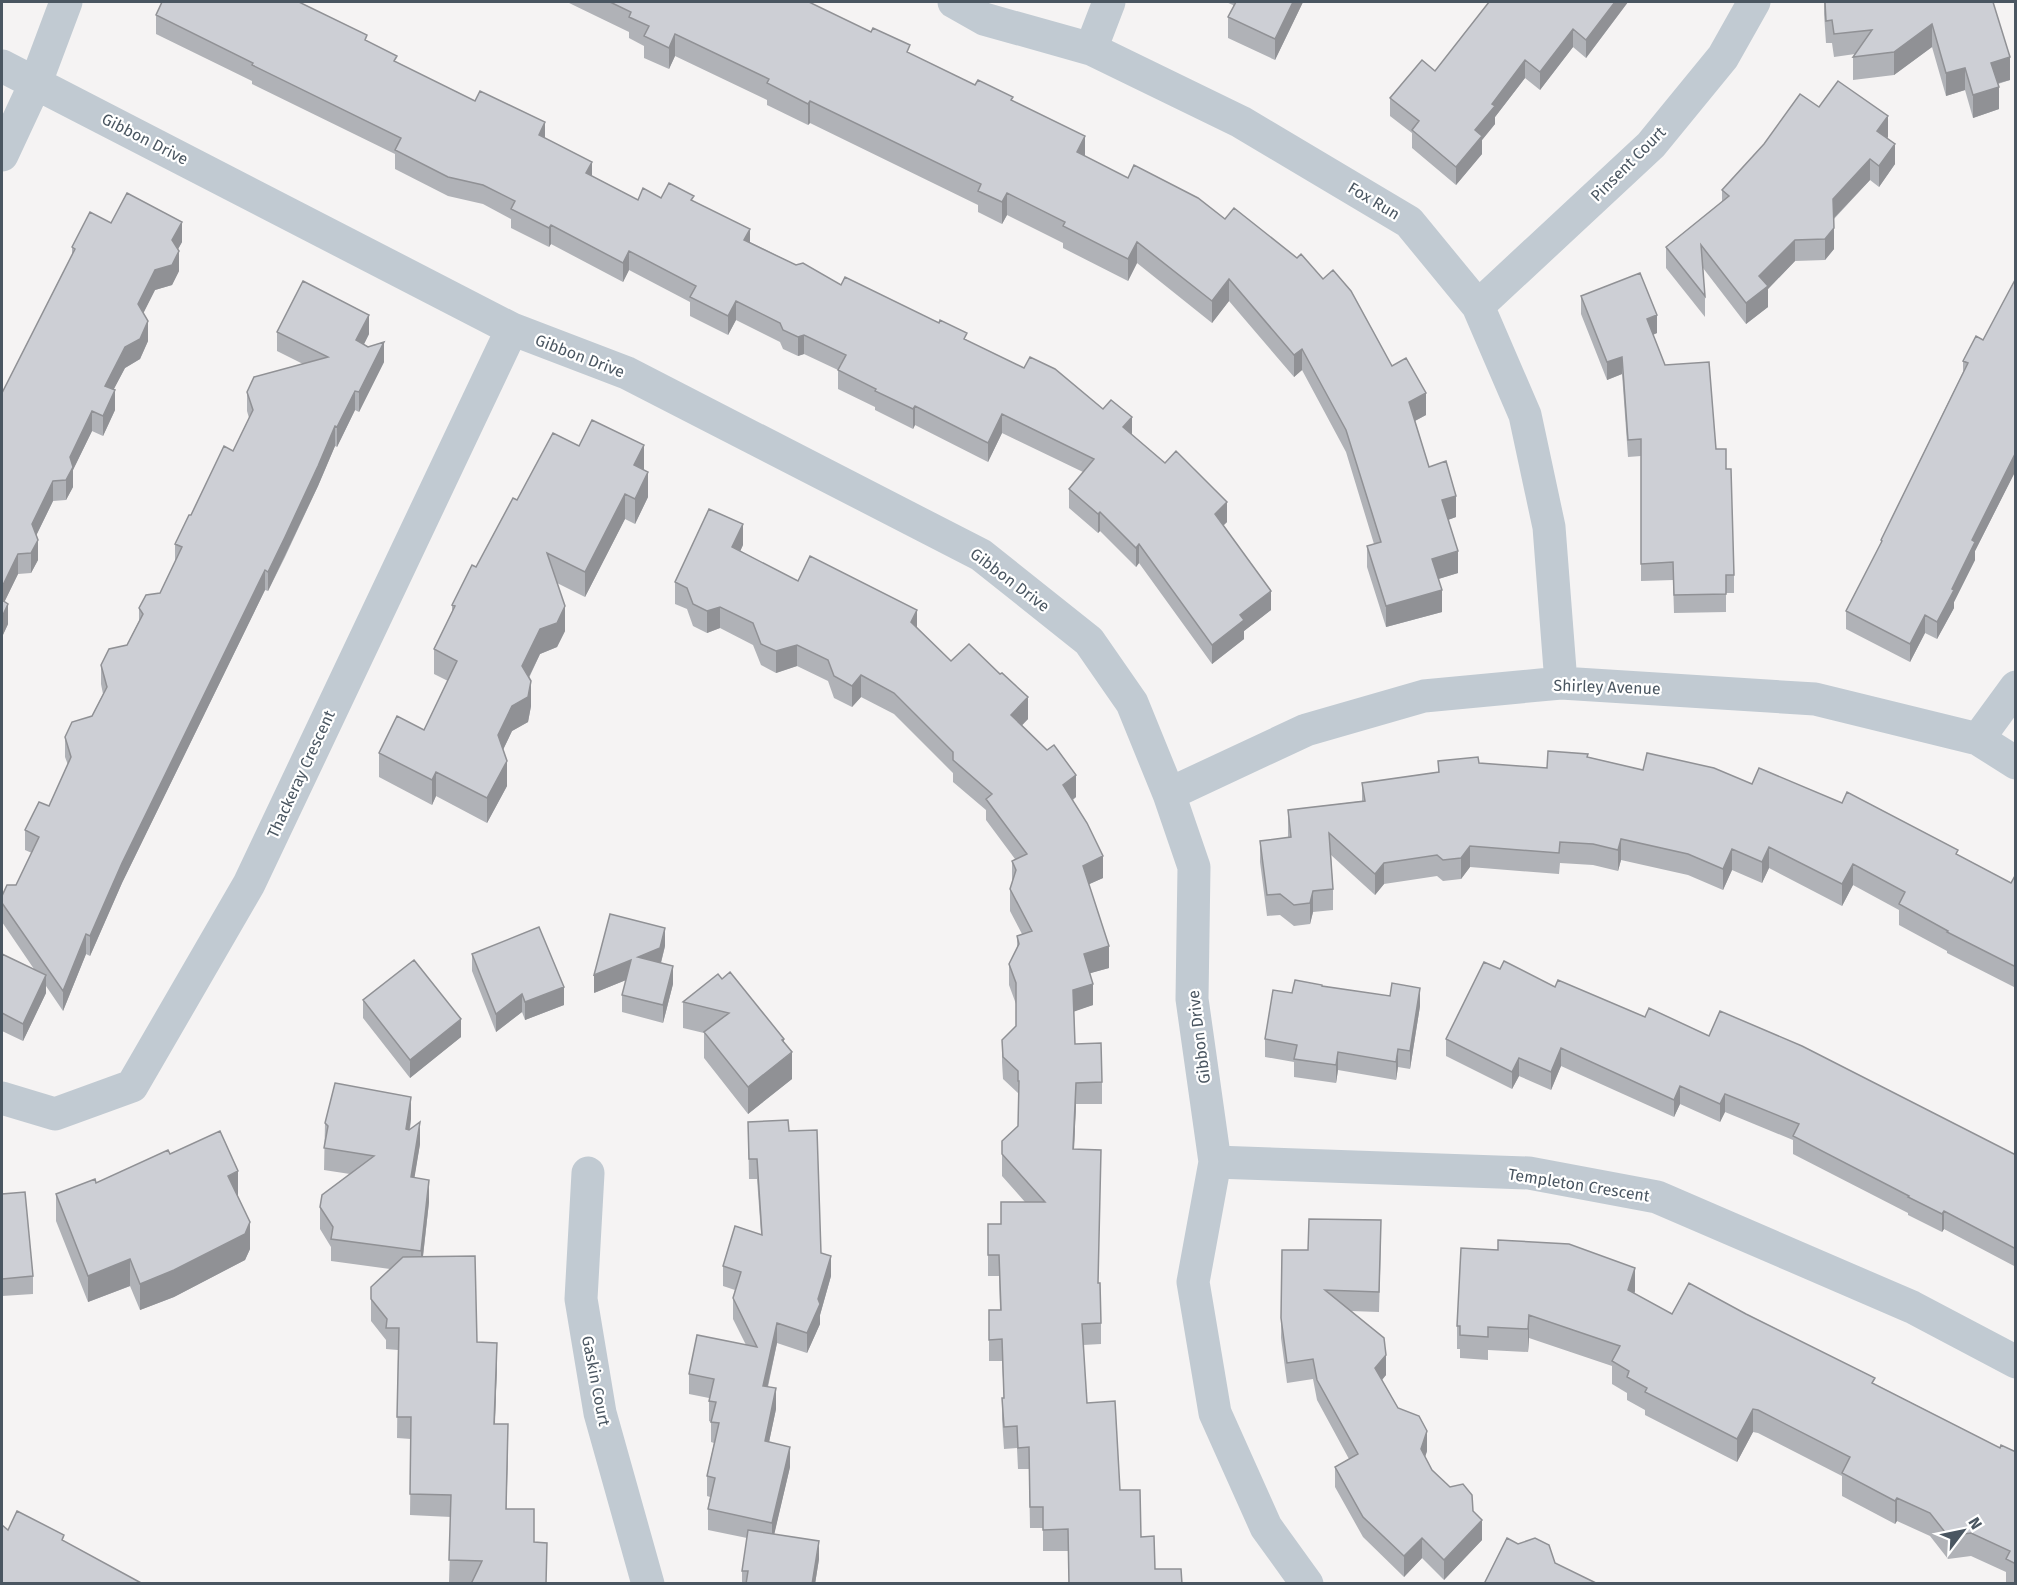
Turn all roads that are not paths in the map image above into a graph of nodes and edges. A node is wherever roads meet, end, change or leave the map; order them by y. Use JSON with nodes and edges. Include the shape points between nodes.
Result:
{"nodes":[{"id":1,"x":66,"y":2,"type":"edge"},
{"id":2,"x":954,"y":2,"type":"edge"},
{"id":3,"x":1108,"y":2,"type":"edge"},
{"id":4,"x":1754,"y":2,"type":"edge"},
{"id":5,"x":1091,"y":49,"type":"junction"},
{"id":6,"x":2,"y":66,"type":"edge"},
{"id":7,"x":36,"y":82,"type":"junction"},
{"id":8,"x":2,"y":156,"type":"edge"},
{"id":9,"x":1478,"y":306,"type":"junction"},
{"id":10,"x":512,"y":329,"type":"junction"},
{"id":11,"x":1561,"y":683,"type":"junction"},
{"id":12,"x":2016,"y":687,"type":"edge"},
{"id":13,"x":1978,"y":739,"type":"junction"},
{"id":14,"x":2016,"y":763,"type":"edge"},
{"id":15,"x":1169,"y":794,"type":"junction"},
{"id":16,"x":2,"y":1098,"type":"edge"},
{"id":17,"x":1215,"y":1162,"type":"junction"},
{"id":18,"x":588,"y":1173,"type":"dead end"},
{"id":19,"x":2016,"y":1362,"type":"edge"},
{"id":20,"x":648,"y":1584,"type":"edge"},
{"id":21,"x":1307,"y":1584,"type":"edge"}],
"edges":[{"from":1,"to":7,"type":"street"},
{"from":2,"to":5,"type":"street","name":"Fox Run","via":[[984,19]]},
{"from":3,"to":5,"type":"street"},
{"from":4,"to":9,"type":"street","name":"Pinsent Court","via":[[1724,57],[1651,145]]},
{"from":5,"to":9,"type":"street","name":"Fox Run","via":[[1241,122],[1408,222]]},
{"from":6,"to":7,"type":"street","name":"Gibbon Drive"},
{"from":7,"to":8,"type":"street"},
{"from":7,"to":10,"type":"street","name":"Gibbon Drive"},
{"from":9,"to":11,"type":"street","name":"Fox Run","via":[[1525,415],[1549,527]]},
{"from":10,"to":15,"type":"street","name":"Gibbon Drive","via":[[627,373],[981,555],[1089,641],[1132,703]]},
{"from":10,"to":16,"type":"street","name":"Thackeray Crescent","via":[[249,884],[132,1086],[55,1113]]},
{"from":11,"to":13,"type":"street","name":"Shirley Avenue","via":[[1815,699]]},
{"from":11,"to":15,"type":"street","name":"Shirley Avenue","via":[[1424,696],[1306,730]]},
{"from":12,"to":13,"type":"street"},
{"from":13,"to":14,"type":"street","name":"Shirley Avenue"},
{"from":15,"to":17,"type":"street","name":"Gibbon Drive","via":[[1194,867],[1192,999]]},
{"from":17,"to":19,"type":"street","name":"Templeton Crescent","via":[[1529,1173],[1657,1197],[1912,1307]]},
{"from":17,"to":21,"type":"street","name":"Gibbon Drive","via":[[1193,1282],[1215,1413],[1266,1527]]},
{"from":18,"to":20,"type":"street","name":"Gaskin Court","via":[[581,1299],[600,1413]]}]}
